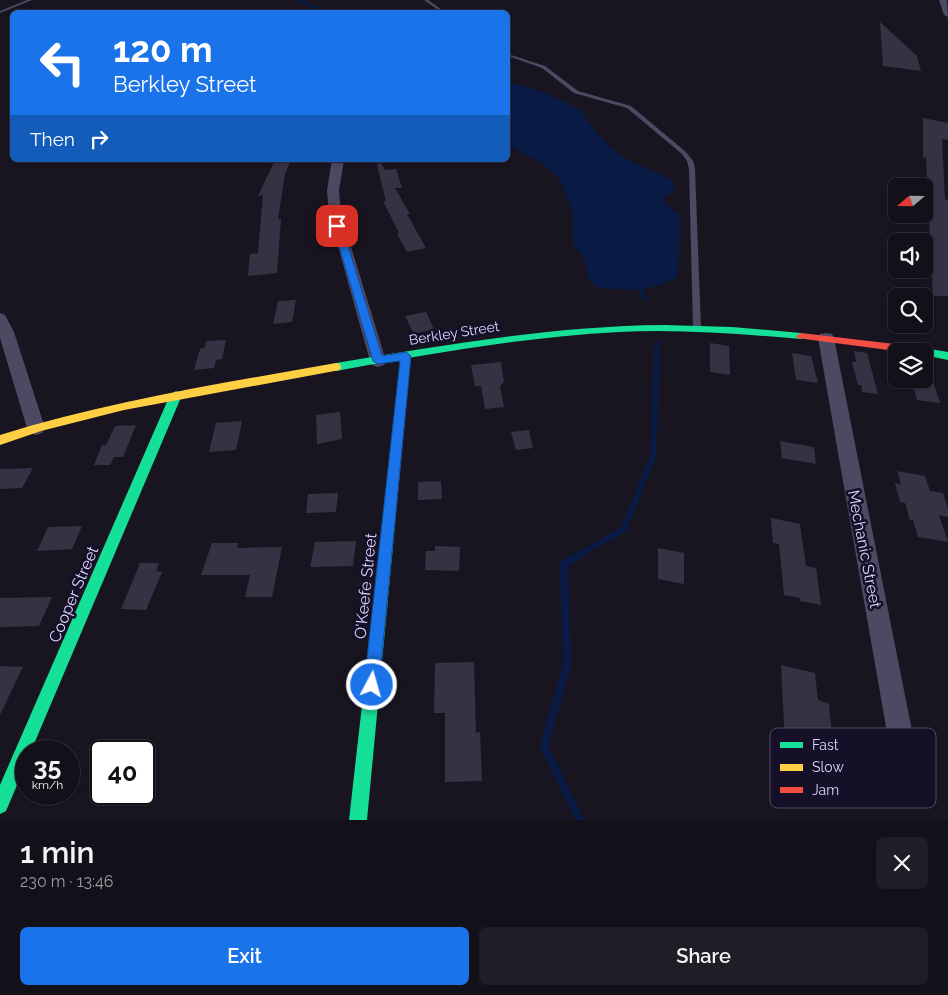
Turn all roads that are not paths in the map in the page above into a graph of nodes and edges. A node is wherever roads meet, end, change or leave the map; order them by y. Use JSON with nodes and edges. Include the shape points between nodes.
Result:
{"nodes":[{"id":1,"x":30,"y":0,"type":"edge"},
{"id":2,"x":426,"y":0,"type":"edge"},
{"id":3,"x":943,"y":0,"type":"edge"},
{"id":4,"x":440,"y":10,"type":"edge"},
{"id":5,"x":0,"y":12,"type":"edge"},
{"id":6,"x":948,"y":15,"type":"edge"},
{"id":7,"x":510,"y":56,"type":"edge"},
{"id":8,"x":338,"y":162,"type":"edge"},
{"id":9,"x":0,"y":318,"type":"edge"},
{"id":10,"x":697,"y":328,"type":"junction"},
{"id":11,"x":826,"y":338,"type":"junction"},
{"id":12,"x":888,"y":347,"type":"edge"},
{"id":13,"x":933,"y":354,"type":"edge"},
{"id":14,"x":406,"y":356,"type":"junction"},
{"id":15,"x":948,"y":356,"type":"edge"},
{"id":16,"x":378,"y":361,"type":"junction"},
{"id":17,"x":176,"y":395,"type":"junction"},
{"id":18,"x":36,"y":428,"type":"junction"},
{"id":19,"x":0,"y":440,"type":"edge"},
{"id":20,"x":899,"y":728,"type":"edge"},
{"id":21,"x":0,"y":805,"type":"edge"},
{"id":22,"x":358,"y":820,"type":"edge"}],
"edges":[{"from":1,"to":5,"type":"lane"},
{"from":2,"to":4,"type":"lane"},
{"from":3,"to":6,"type":"street"},
{"from":7,"to":10,"type":"lane","via":[[541,66],[576,92],[630,107],[690,161]]},
{"from":8,"to":16,"type":"street","via":[[333,190],[335,214]]},
{"from":9,"to":18,"type":"street"},
{"from":10,"to":11,"type":"main road","name":"Berkley Street"},
{"from":10,"to":14,"type":"main road","name":"Berkley Street","via":[[573,332]]},
{"from":11,"to":12,"type":"main road","name":"Berkley Street"},
{"from":11,"to":20,"type":"street","name":"Mechanic Street"},
{"from":13,"to":15,"type":"main road","name":"Berkley Street"},
{"from":14,"to":16,"type":"main road","name":"Berkley Street"},
{"from":14,"to":22,"type":"main road","name":"O'Keefe Street"},
{"from":16,"to":17,"type":"main road","name":"Berkley Street"},
{"from":17,"to":18,"type":"main road","name":"Berkley Street"},
{"from":17,"to":21,"type":"main road","name":"Cooper Street"},
{"from":18,"to":19,"type":"main road","name":"Berkley Street"}]}
